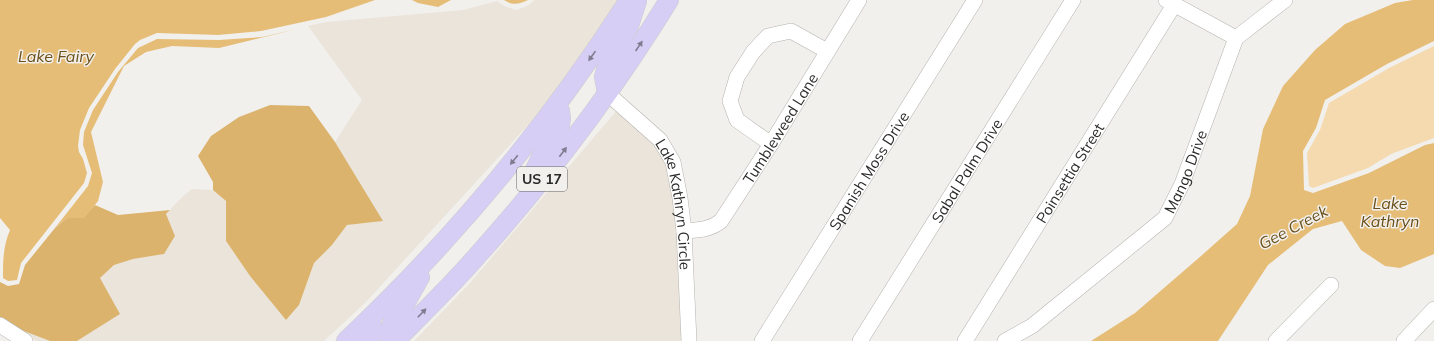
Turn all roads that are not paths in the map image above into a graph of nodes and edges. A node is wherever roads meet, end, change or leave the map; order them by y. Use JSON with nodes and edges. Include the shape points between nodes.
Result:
{"nodes":[{"id":1,"x":629,"y":0,"type":"edge"},
{"id":2,"x":638,"y":0,"type":"edge"},
{"id":3,"x":669,"y":0,"type":"edge"},
{"id":4,"x":859,"y":0,"type":"edge"},
{"id":5,"x":975,"y":0,"type":"edge"},
{"id":6,"x":1073,"y":0,"type":"edge"},
{"id":7,"x":1285,"y":0,"type":"edge"},
{"id":8,"x":1170,"y":2,"type":"edge"},
{"id":9,"x":1236,"y":38,"type":"junction"},
{"id":10,"x":827,"y":51,"type":"junction"},
{"id":11,"x":607,"y":93,"type":"junction"},
{"id":12,"x":556,"y":106,"type":"junction"},
{"id":13,"x":771,"y":144,"type":"junction"},
{"id":14,"x":515,"y":212,"type":"junction"},
{"id":15,"x":684,"y":231,"type":"junction"},
{"id":16,"x":434,"y":253,"type":"junction"},
{"id":17,"x":1331,"y":285,"type":"dead end"},
{"id":18,"x":1434,"y":309,"type":"edge"},
{"id":19,"x":370,"y":318,"type":"junction"},
{"id":20,"x":0,"y":325,"type":"edge"},
{"id":21,"x":25,"y":341,"type":"edge"},
{"id":22,"x":346,"y":341,"type":"edge"},
{"id":23,"x":369,"y":341,"type":"edge"},
{"id":24,"x":392,"y":341,"type":"edge"},
{"id":25,"x":395,"y":341,"type":"edge"},
{"id":26,"x":689,"y":341,"type":"edge"},
{"id":27,"x":762,"y":341,"type":"edge"},
{"id":28,"x":860,"y":341,"type":"edge"},
{"id":29,"x":965,"y":341,"type":"edge"},
{"id":30,"x":1005,"y":341,"type":"edge"},
{"id":31,"x":1276,"y":341,"type":"edge"},
{"id":32,"x":1404,"y":341,"type":"edge"}],
"edges":[{"from":1,"to":12,"type":"main road","number":"US 17","one_way":true,"via":[[602,43]]},
{"from":2,"to":11,"type":"main road","via":[[629,26],[607,66],[604,77]]},
{"from":11,"to":3,"type":"main road","number":"US 17","one_way":true},
{"from":4,"to":10,"type":"street","name":"Tumbleweed Lane"},
{"from":5,"to":27,"type":"street","name":"Spanish Moss Drive"},
{"from":6,"to":28,"type":"street","name":"Sabal Palm Drive"},
{"from":7,"to":9,"type":"street"},
{"from":8,"to":9,"type":"street"},
{"from":8,"to":29,"type":"street","name":"Poinsettia Street"},
{"from":9,"to":30,"type":"street","name":"Mango Drive","via":[[1182,184],[1164,218],[1032,326]]},
{"from":10,"to":13,"type":"street","name":"Tumbleweed Lane"},
{"from":10,"to":13,"type":"street","via":[[791,31],[768,36],[753,52],[737,78],[730,101],[737,120]]},
{"from":14,"to":11,"type":"main road","number":"US 17","one_way":true},
{"from":11,"to":15,"type":"street","name":"Lake Kathryn Circle","via":[[660,140],[667,151],[677,175]]},
{"from":12,"to":14,"type":"main road","via":[[560,111],[560,126],[544,150]]},
{"from":12,"to":16,"type":"main road","number":"US 17","one_way":true},
{"from":13,"to":15,"type":"street","name":"Tumbleweed Lane","via":[[721,221],[708,229]]},
{"from":25,"to":14,"type":"main road","number":"US 17","one_way":true,"via":[[477,257]]},
{"from":15,"to":26,"type":"street","name":"Lake Kathryn Circle"},
{"from":16,"to":19,"type":"main road","number":"US 17"},
{"from":16,"to":24,"type":"main road","via":[[403,307],[393,318],[390,332]]},
{"from":17,"to":31,"type":"street"},
{"from":18,"to":32,"type":"street"},
{"from":19,"to":22,"type":"main road","number":"US 17"},
{"from":19,"to":23,"type":"main road","via":[[373,327]]},
{"from":20,"to":21,"type":"street"}]}
